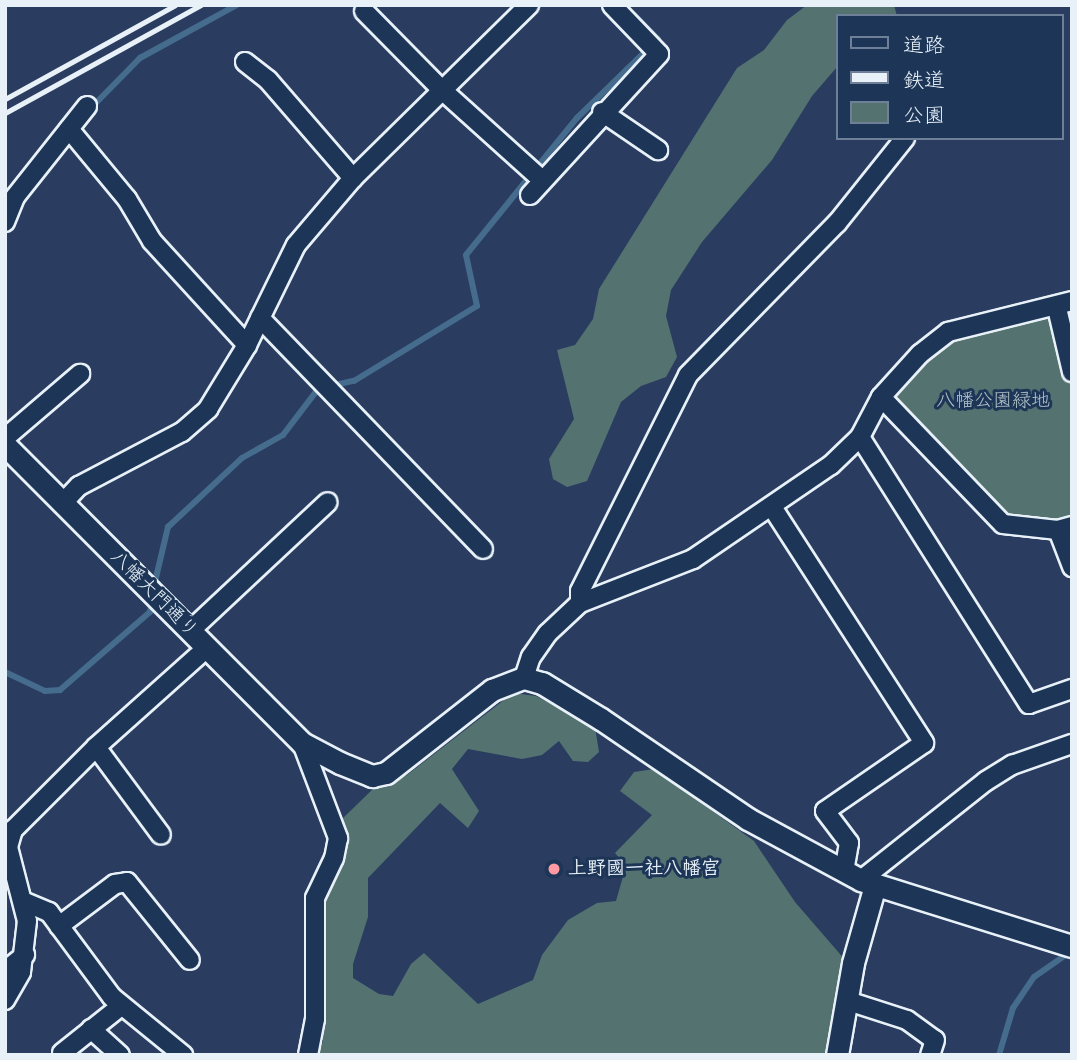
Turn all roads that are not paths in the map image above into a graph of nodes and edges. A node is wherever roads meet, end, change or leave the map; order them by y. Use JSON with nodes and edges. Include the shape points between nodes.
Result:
{"nodes":[{"id":1,"x":529,"y":5,"type":"edge"},
{"id":2,"x":612,"y":5,"type":"edge"},
{"id":3,"x":364,"y":10,"type":"dead end"},
{"id":4,"x":245,"y":62,"type":"dead end"},
{"id":5,"x":441,"y":89,"type":"junction"},
{"id":6,"x":87,"y":106,"type":"dead end"},
{"id":7,"x":602,"y":111,"type":"junction"},
{"id":8,"x":69,"y":129,"type":"junction"},
{"id":9,"x":903,"y":140,"type":"edge"},
{"id":10,"x":658,"y":150,"type":"dead end"},
{"id":11,"x":353,"y":178,"type":"junction"},
{"id":12,"x":542,"y":180,"type":"junction"},
{"id":13,"x":530,"y":195,"type":"dead end"},
{"id":14,"x":5,"y":222,"type":"edge"},
{"id":15,"x":1064,"y":304,"type":"edge"},
{"id":16,"x":260,"y":318,"type":"junction"},
{"id":17,"x":247,"y":345,"type":"junction"},
{"id":18,"x":1072,"y":372,"type":"edge"},
{"id":19,"x":80,"y":374,"type":"dead end"},
{"id":20,"x":881,"y":397,"type":"junction"},
{"id":21,"x":860,"y":437,"type":"junction"},
{"id":22,"x":5,"y":438,"type":"edge"},
{"id":23,"x":5,"y":445,"type":"edge"},
{"id":24,"x":328,"y":502,"type":"dead end"},
{"id":25,"x":62,"y":504,"type":"junction"},
{"id":26,"x":772,"y":507,"type":"junction"},
{"id":27,"x":1065,"y":528,"type":"edge"},
{"id":28,"x":483,"y":549,"type":"dead end"},
{"id":29,"x":1072,"y":566,"type":"edge"},
{"id":30,"x":580,"y":603,"type":"junction"},
{"id":31,"x":191,"y":630,"type":"junction"},
{"id":32,"x":208,"y":648,"type":"junction"},
{"id":33,"x":524,"y":678,"type":"junction"},
{"id":34,"x":1072,"y":689,"type":"edge"},
{"id":35,"x":302,"y":743,"type":"junction"},
{"id":36,"x":1072,"y":744,"type":"edge"},
{"id":37,"x":96,"y":747,"type":"junction"},
{"id":38,"x":161,"y":835,"type":"dead end"},
{"id":39,"x":7,"y":845,"type":"edge"},
{"id":40,"x":860,"y":878,"type":"junction"},
{"id":41,"x":25,"y":902,"type":"junction"},
{"id":42,"x":59,"y":926,"type":"junction"},
{"id":43,"x":1072,"y":946,"type":"edge"},
{"id":44,"x":25,"y":955,"type":"junction"},
{"id":45,"x":190,"y":960,"type":"dead end"},
{"id":46,"x":5,"y":971,"type":"edge"},
{"id":47,"x":5,"y":1000,"type":"edge"},
{"id":48,"x":848,"y":1001,"type":"junction"},
{"id":49,"x":121,"y":1006,"type":"junction"},
{"id":50,"x":91,"y":1029,"type":"junction"},
{"id":51,"x":62,"y":1053,"type":"dead end"},
{"id":52,"x":120,"y":1055,"type":"edge"},
{"id":53,"x":183,"y":1055,"type":"edge"},
{"id":54,"x":308,"y":1055,"type":"edge"},
{"id":55,"x":837,"y":1055,"type":"edge"},
{"id":56,"x":930,"y":1055,"type":"edge"}],
"edges":[{"from":1,"to":5,"type":"street"},
{"from":2,"to":7,"type":"street","via":[[659,54]]},
{"from":3,"to":5,"type":"street"},
{"from":4,"to":11,"type":"street","via":[[268,80]]},
{"from":5,"to":11,"type":"street"},
{"from":5,"to":12,"type":"street"},
{"from":6,"to":8,"type":"street"},
{"from":7,"to":10,"type":"street"},
{"from":7,"to":12,"type":"street"},
{"from":8,"to":14,"type":"street","via":[[15,197]]},
{"from":8,"to":17,"type":"street","via":[[127,199],[152,241]]},
{"from":9,"to":30,"type":"street","via":[[837,223],[688,374],[580,591]]},
{"from":11,"to":16,"type":"street","via":[[296,245]]},
{"from":12,"to":13,"type":"street"},
{"from":15,"to":18,"type":"street"},
{"from":15,"to":20,"type":"street","via":[[948,332],[920,354]]},
{"from":16,"to":17,"type":"street"},
{"from":16,"to":28,"type":"street"},
{"from":17,"to":25,"type":"street","via":[[221,393],[182,432],[140,457],[108,468]]},
{"from":19,"to":22,"type":"street"},
{"from":20,"to":21,"type":"street"},
{"from":20,"to":27,"type":"street","via":[[1003,524]]},
{"from":21,"to":26,"type":"street","via":[[831,465]]},
{"from":21,"to":34,"type":"street","via":[[1029,704]]},
{"from":23,"to":25,"type":"street","name":"八幡大門通り"},
{"from":24,"to":31,"type":"street"},
{"from":25,"to":31,"type":"street","name":"八幡大門通り"},
{"from":26,"to":30,"type":"street","via":[[693,559]]},
{"from":26,"to":40,"type":"street","via":[[923,743],[825,811],[849,843]]},
{"from":27,"to":29,"type":"street"},
{"from":30,"to":33,"type":"street","via":[[548,633],[531,657]]},
{"from":31,"to":32,"type":"street","name":"八幡大門通り"},
{"from":32,"to":35,"type":"street","name":"八幡大門通り"},
{"from":32,"to":37,"type":"street"},
{"from":33,"to":35,"type":"street","via":[[492,690],[386,773],[372,776]]},
{"from":33,"to":40,"type":"street","via":[[542,683],[601,719],[748,819]]},
{"from":35,"to":54,"type":"street","via":[[338,838],[315,898],[315,1019]]},
{"from":36,"to":40,"type":"street","via":[[1012,765],[986,781]]},
{"from":37,"to":38,"type":"street"},
{"from":37,"to":39,"type":"street","via":[[20,820]]},
{"from":39,"to":41,"type":"street"},
{"from":40,"to":43,"type":"street"},
{"from":40,"to":48,"type":"street"},
{"from":41,"to":42,"type":"street","via":[[49,912]]},
{"from":41,"to":44,"type":"street"},
{"from":42,"to":45,"type":"street","via":[[116,884],[127,882]]},
{"from":42,"to":49,"type":"street"},
{"from":44,"to":46,"type":"street"},
{"from":44,"to":47,"type":"street"},
{"from":48,"to":55,"type":"street"},
{"from":48,"to":56,"type":"street","via":[[907,1020],[935,1040]]},
{"from":49,"to":50,"type":"street"},
{"from":49,"to":53,"type":"street"},
{"from":50,"to":51,"type":"street"},
{"from":50,"to":52,"type":"street"}]}
